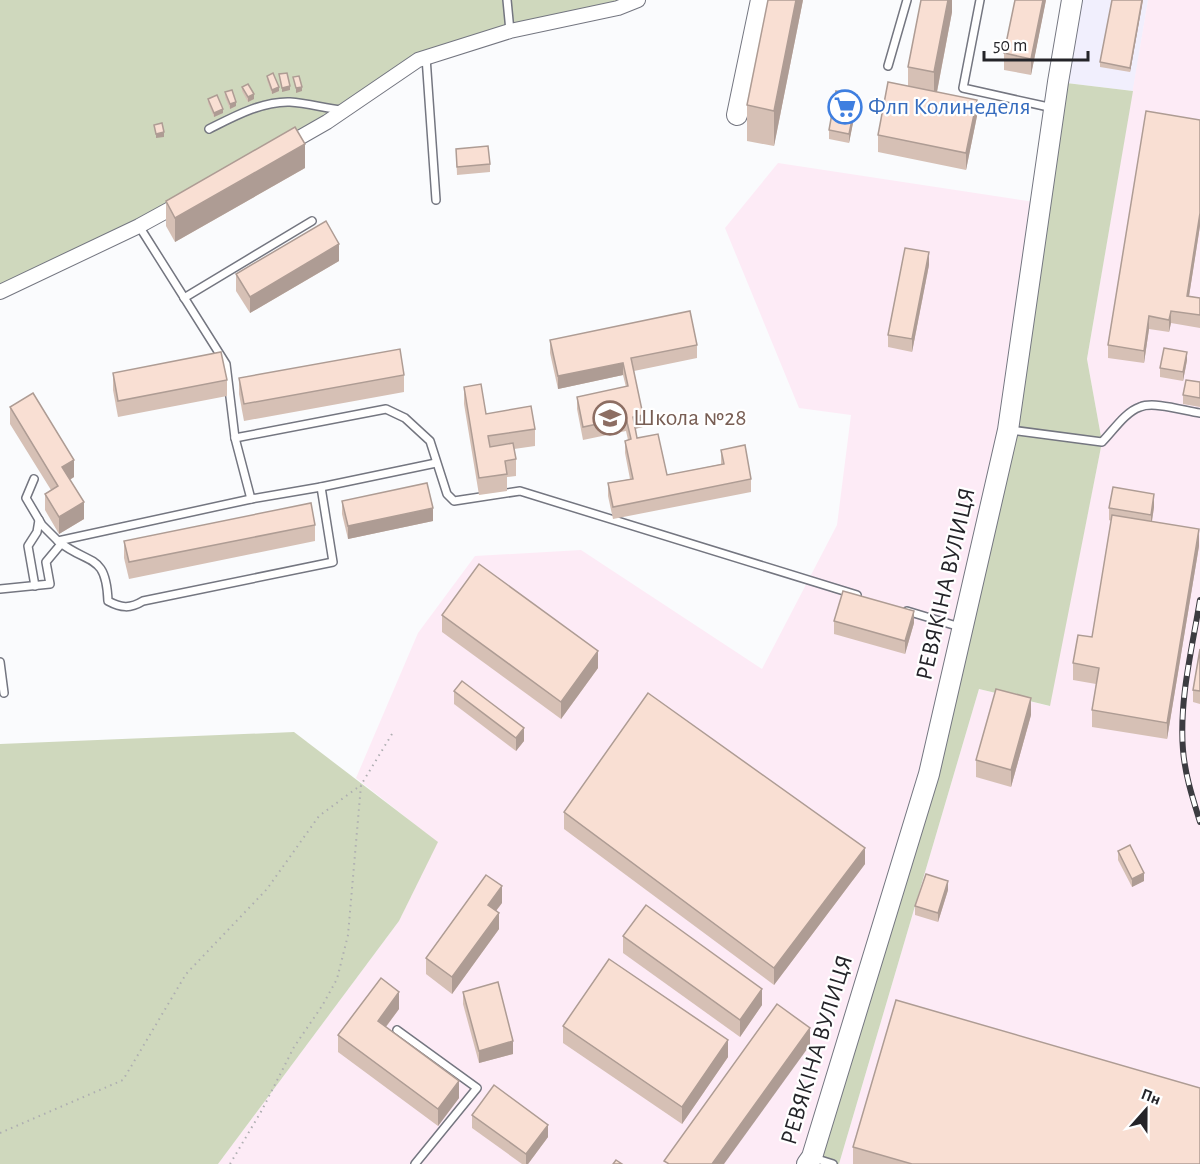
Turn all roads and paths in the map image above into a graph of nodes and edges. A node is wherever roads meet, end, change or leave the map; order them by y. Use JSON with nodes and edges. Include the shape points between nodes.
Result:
{"nodes":[{"id":1,"x":507,"y":0,"type":"edge"},
{"id":2,"x":638,"y":0,"type":"edge"},
{"id":3,"x":761,"y":0,"type":"edge"},
{"id":4,"x":907,"y":0,"type":"edge"},
{"id":5,"x":980,"y":0,"type":"edge"},
{"id":6,"x":1072,"y":0,"type":"edge"},
{"id":7,"x":510,"y":31,"type":"junction"},
{"id":8,"x":426,"y":57,"type":"junction"},
{"id":9,"x":888,"y":66,"type":"dead end"},
{"id":10,"x":1055,"y":109,"type":"junction"},
{"id":11,"x":344,"y":110,"type":"junction"},
{"id":12,"x":736,"y":115,"type":"dead end"},
{"id":13,"x":209,"y":129,"type":"dead end"},
{"id":14,"x":272,"y":154,"type":"edge"},
{"id":15,"x":190,"y":198,"type":"edge"},
{"id":16,"x":436,"y":200,"type":"dead end"},
{"id":17,"x":312,"y":221,"type":"dead end"},
{"id":18,"x":139,"y":226,"type":"junction"},
{"id":19,"x":0,"y":292,"type":"edge"},
{"id":20,"x":184,"y":298,"type":"junction"},
{"id":21,"x":1200,"y":413,"type":"edge"},
{"id":22,"x":1008,"y":430,"type":"junction"},
{"id":23,"x":235,"y":438,"type":"junction"},
{"id":24,"x":436,"y":463,"type":"junction"},
{"id":25,"x":34,"y":479,"type":"dead end"},
{"id":26,"x":321,"y":487,"type":"junction"},
{"id":27,"x":251,"y":499,"type":"junction"},
{"id":28,"x":39,"y":520,"type":"junction"},
{"id":29,"x":60,"y":542,"type":"junction"},
{"id":30,"x":35,"y":586,"type":"junction"},
{"id":31,"x":0,"y":589,"type":"edge"},
{"id":32,"x":860,"y":596,"type":"edge"},
{"id":33,"x":894,"y":607,"type":"edge"},
{"id":34,"x":962,"y":628,"type":"junction"},
{"id":35,"x":0,"y":662,"type":"edge"},
{"id":36,"x":4,"y":693,"type":"dead end"},
{"id":37,"x":392,"y":734,"type":"dead end"},
{"id":38,"x":361,"y":785,"type":"junction"},
{"id":39,"x":397,"y":1030,"type":"dead end"},
{"id":40,"x":0,"y":1133,"type":"edge"},
{"id":41,"x":810,"y":1161,"type":"edge"},
{"id":42,"x":230,"y":1164,"type":"edge"},
{"id":43,"x":415,"y":1164,"type":"edge"},
{"id":44,"x":833,"y":1164,"type":"edge"}],
"edges":[{"from":1,"to":7,"type":"lane"},
{"from":2,"to":7,"type":"street","via":[[618,8]]},
{"from":3,"to":12,"type":"street"},
{"from":4,"to":9,"type":"lane"},
{"from":5,"to":10,"type":"lane","via":[[963,88]]},
{"from":6,"to":10,"type":"street","name":"РЕВЯКІНА ВУЛИЦЯ"},
{"from":7,"to":8,"type":"street"},
{"from":8,"to":11,"type":"street"},
{"from":8,"to":16,"type":"lane"},
{"from":10,"to":22,"type":"street","name":"РЕВЯКІНА ВУЛИЦЯ"},
{"from":11,"to":13,"type":"lane","via":[[289,102],[263,106]]},
{"from":11,"to":14,"type":"street"},
{"from":15,"to":18,"type":"street"},
{"from":17,"to":20,"type":"lane"},
{"from":18,"to":19,"type":"street"},
{"from":18,"to":20,"type":"lane"},
{"from":20,"to":23,"type":"lane","via":[[226,364]]},
{"from":21,"to":22,"type":"lane","via":[[1153,405],[1140,407],[1102,442]]},
{"from":22,"to":34,"type":"street","name":"РЕВЯКІНА ВУЛИЦЯ"},
{"from":23,"to":24,"type":"lane","via":[[386,409],[405,418],[430,441]]},
{"from":23,"to":27,"type":"lane"},
{"from":24,"to":26,"type":"lane"},
{"from":24,"to":32,"type":"lane","via":[[447,494],[454,501],[520,490]]},
{"from":25,"to":28,"type":"lane","via":[[26,498]]},
{"from":26,"to":27,"type":"lane"},
{"from":26,"to":29,"type":"lane","via":[[333,562],[135,606],[120,608],[108,601],[107,581],[98,564]]},
{"from":27,"to":29,"type":"lane"},
{"from":28,"to":29,"type":"lane"},
{"from":28,"to":30,"type":"lane","via":[[28,546]]},
{"from":29,"to":30,"type":"lane","via":[[46,562],[50,584]]},
{"from":30,"to":31,"type":"lane"},
{"from":33,"to":34,"type":"lane"},
{"from":34,"to":41,"type":"street","name":"РЕВЯКІНА ВУЛИЦЯ","via":[[928,774]]},
{"from":35,"to":36,"type":"lane"},
{"from":37,"to":38,"type":"path"},
{"from":38,"to":40,"type":"path","via":[[320,816],[267,889],[186,974],[123,1080]]},
{"from":38,"to":42,"type":"path","via":[[348,935],[337,979],[294,1047]]},
{"from":39,"to":43,"type":"lane","via":[[477,1088]]},
{"from":41,"to":44,"type":"lane"}]}
